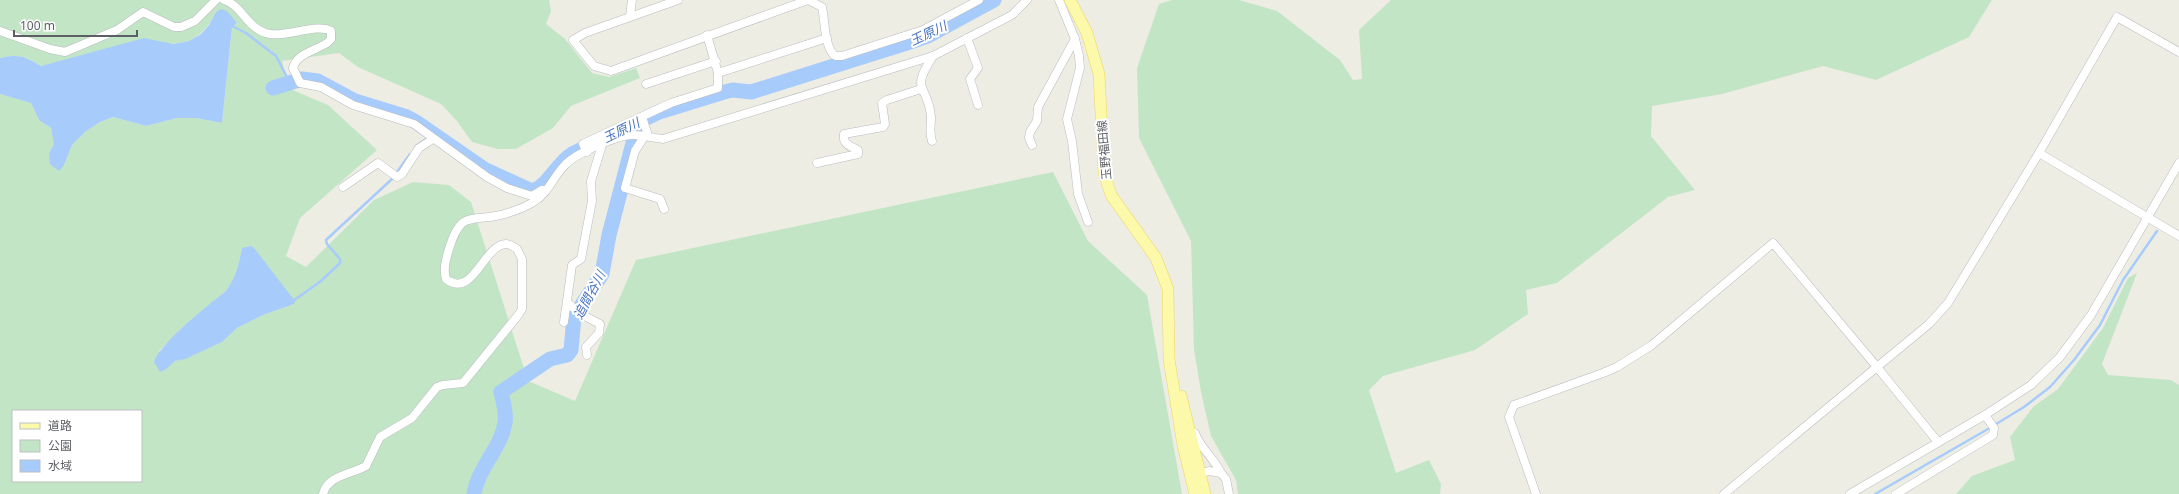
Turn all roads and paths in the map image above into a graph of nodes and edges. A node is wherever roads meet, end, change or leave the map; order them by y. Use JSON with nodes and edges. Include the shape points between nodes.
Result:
{"nodes":[{"id":1,"x":216,"y":0,"type":"edge"},
{"id":2,"x":224,"y":0,"type":"edge"},
{"id":3,"x":632,"y":0,"type":"edge"},
{"id":4,"x":678,"y":0,"type":"edge"},
{"id":5,"x":980,"y":0,"type":"edge"},
{"id":6,"x":1027,"y":0,"type":"edge"},
{"id":7,"x":1059,"y":0,"type":"edge"},
{"id":8,"x":1070,"y":0,"type":"edge"},
{"id":9,"x":786,"y":3,"type":"edge"},
{"id":10,"x":630,"y":16,"type":"junction"},
{"id":11,"x":0,"y":31,"type":"edge"},
{"id":12,"x":708,"y":35,"type":"junction"},
{"id":13,"x":828,"y":38,"type":"junction"},
{"id":14,"x":967,"y":38,"type":"junction"},
{"id":15,"x":1074,"y":39,"type":"junction"},
{"id":16,"x":2179,"y":52,"type":"edge"},
{"id":17,"x":933,"y":56,"type":"junction"},
{"id":18,"x":716,"y":61,"type":"junction"},
{"id":19,"x":718,"y":73,"type":"junction"},
{"id":20,"x":646,"y":84,"type":"dead end"},
{"id":21,"x":921,"y":89,"type":"junction"},
{"id":22,"x":978,"y":105,"type":"dead end"},
{"id":23,"x":643,"y":120,"type":"junction"},
{"id":24,"x":611,"y":131,"type":"junction"},
{"id":25,"x":639,"y":136,"type":"junction"},
{"id":26,"x":433,"y":139,"type":"junction"},
{"id":27,"x":614,"y":140,"type":"junction"},
{"id":28,"x":602,"y":141,"type":"junction"},
{"id":29,"x":932,"y":141,"type":"dead end"},
{"id":30,"x":1032,"y":145,"type":"dead end"},
{"id":31,"x":2039,"y":153,"type":"junction"},
{"id":32,"x":817,"y":163,"type":"dead end"},
{"id":33,"x":2179,"y":163,"type":"edge"},
{"id":34,"x":343,"y":187,"type":"dead end"},
{"id":35,"x":548,"y":187,"type":"junction"},
{"id":36,"x":664,"y":209,"type":"dead end"},
{"id":37,"x":2147,"y":217,"type":"junction"},
{"id":38,"x":1088,"y":222,"type":"dead end"},
{"id":39,"x":2179,"y":236,"type":"edge"},
{"id":40,"x":567,"y":302,"type":"junction"},
{"id":41,"x":564,"y":322,"type":"dead end"},
{"id":42,"x":1169,"y":337,"type":"junction"},
{"id":43,"x":586,"y":355,"type":"dead end"},
{"id":44,"x":1877,"y":367,"type":"junction"},
{"id":45,"x":1180,"y":392,"type":"junction"},
{"id":46,"x":1985,"y":415,"type":"junction"},
{"id":47,"x":1938,"y":442,"type":"junction"},
{"id":48,"x":1221,"y":473,"type":"junction"},
{"id":49,"x":1195,"y":474,"type":"junction"},
{"id":50,"x":323,"y":494,"type":"edge"},
{"id":51,"x":1195,"y":494,"type":"edge"},
{"id":52,"x":1205,"y":494,"type":"edge"},
{"id":53,"x":1229,"y":494,"type":"edge"},
{"id":54,"x":1536,"y":494,"type":"edge"},
{"id":55,"x":1724,"y":494,"type":"edge"},
{"id":56,"x":1850,"y":494,"type":"edge"},
{"id":57,"x":1896,"y":494,"type":"edge"}],
"edges":[{"from":1,"to":11,"type":"street","via":[[188,25],[174,27],[143,12],[117,30],[65,52]]},
{"from":2,"to":26,"type":"street","via":[[232,3],[248,22],[271,34],[322,28],[331,31],[331,39],[327,43],[297,58],[292,68],[298,80],[321,87],[353,106],[414,124]]},
{"from":3,"to":10,"type":"street"},
{"from":4,"to":10,"type":"street"},
{"from":5,"to":13,"type":"street","via":[[922,30],[842,56],[832,54]]},
{"from":6,"to":14,"type":"street","via":[[1012,15]]},
{"from":7,"to":15,"type":"street"},
{"from":8,"to":42,"type":"main road","name":"玉野福田線","via":[[1087,33],[1099,74],[1104,173],[1107,185],[1111,195],[1146,242],[1161,269],[1168,289]]},
{"from":9,"to":12,"type":"street"},
{"from":9,"to":13,"type":"street","via":[[808,0],[822,7]]},
{"from":10,"to":12,"type":"street","via":[[573,40],[594,66],[611,70]]},
{"from":12,"to":18,"type":"street"},
{"from":13,"to":19,"type":"street"},
{"from":14,"to":17,"type":"street"},
{"from":14,"to":22,"type":"street","via":[[978,68],[970,79]]},
{"from":15,"to":30,"type":"street","via":[[1038,107],[1037,121],[1029,138]]},
{"from":15,"to":38,"type":"street","via":[[1080,68],[1067,119],[1072,141],[1074,177]]},
{"from":16,"to":31,"type":"street","via":[[2117,17]]},
{"from":17,"to":21,"type":"street","via":[[921,78]]},
{"from":17,"to":25,"type":"street","via":[[663,139]]},
{"from":18,"to":19,"type":"street"},
{"from":18,"to":20,"type":"street"},
{"from":19,"to":23,"type":"street","via":[[718,88],[671,103]]},
{"from":21,"to":29,"type":"street","via":[[931,118],[929,127]]},
{"from":21,"to":32,"type":"street","via":[[882,103],[885,124],[883,126],[844,134],[846,144],[858,150],[858,154]]},
{"from":23,"to":24,"type":"street"},
{"from":23,"to":25,"type":"street","via":[[647,132]]},
{"from":24,"to":27,"type":"street"},
{"from":24,"to":28,"type":"street"},
{"from":25,"to":27,"type":"street"},
{"from":25,"to":36,"type":"street","via":[[625,188],[660,199]]},
{"from":26,"to":34,"type":"street","via":[[419,148],[402,174],[395,176],[378,163]]},
{"from":26,"to":35,"type":"street","via":[[506,188],[532,196]]},
{"from":27,"to":28,"type":"street"},
{"from":28,"to":35,"type":"street","via":[[585,148],[568,162]]},
{"from":28,"to":40,"type":"street","via":[[591,181],[592,201],[581,259],[572,265]]},
{"from":31,"to":37,"type":"street"},
{"from":31,"to":44,"type":"street","via":[[1948,303],[1929,324]]},
{"from":33,"to":37,"type":"street"},
{"from":35,"to":50,"type":"street","via":[[535,201],[502,215],[482,216],[461,224],[452,239],[445,265],[446,279],[456,285],[461,284],[501,246],[506,244],[518,249],[522,260],[522,309],[514,321],[463,383],[437,387],[412,418],[380,437],[366,466],[333,479],[327,484]]},
{"from":37,"to":39,"type":"street"},
{"from":37,"to":46,"type":"street","via":[[2091,315],[2060,357],[2031,385]]},
{"from":40,"to":41,"type":"street"},
{"from":40,"to":43,"type":"street","via":[[577,312],[600,324],[599,333],[586,347]]},
{"from":42,"to":45,"type":"main road","name":"玉野福田線"},
{"from":42,"to":49,"type":"main road","name":"玉野福田線","via":[[1169,359],[1183,445]]},
{"from":44,"to":47,"type":"street"},
{"from":44,"to":54,"type":"street","via":[[1774,243],[1652,345],[1632,358],[1603,373],[1514,405],[1509,417]]},
{"from":44,"to":55,"type":"street"},
{"from":45,"to":48,"type":"street","via":[[1198,441],[1215,460]]},
{"from":45,"to":49,"type":"main road","name":"玉野福田線"},
{"from":46,"to":47,"type":"street"},
{"from":46,"to":57,"type":"street","via":[[1993,426],[1993,435]]},
{"from":47,"to":56,"type":"street"},
{"from":48,"to":49,"type":"street","via":[[1217,471]]},
{"from":48,"to":53,"type":"street","via":[[1226,479]]},
{"from":49,"to":51,"type":"main road","name":"玉野福田線"},
{"from":49,"to":52,"type":"main road","name":"玉野福田線"}]}
